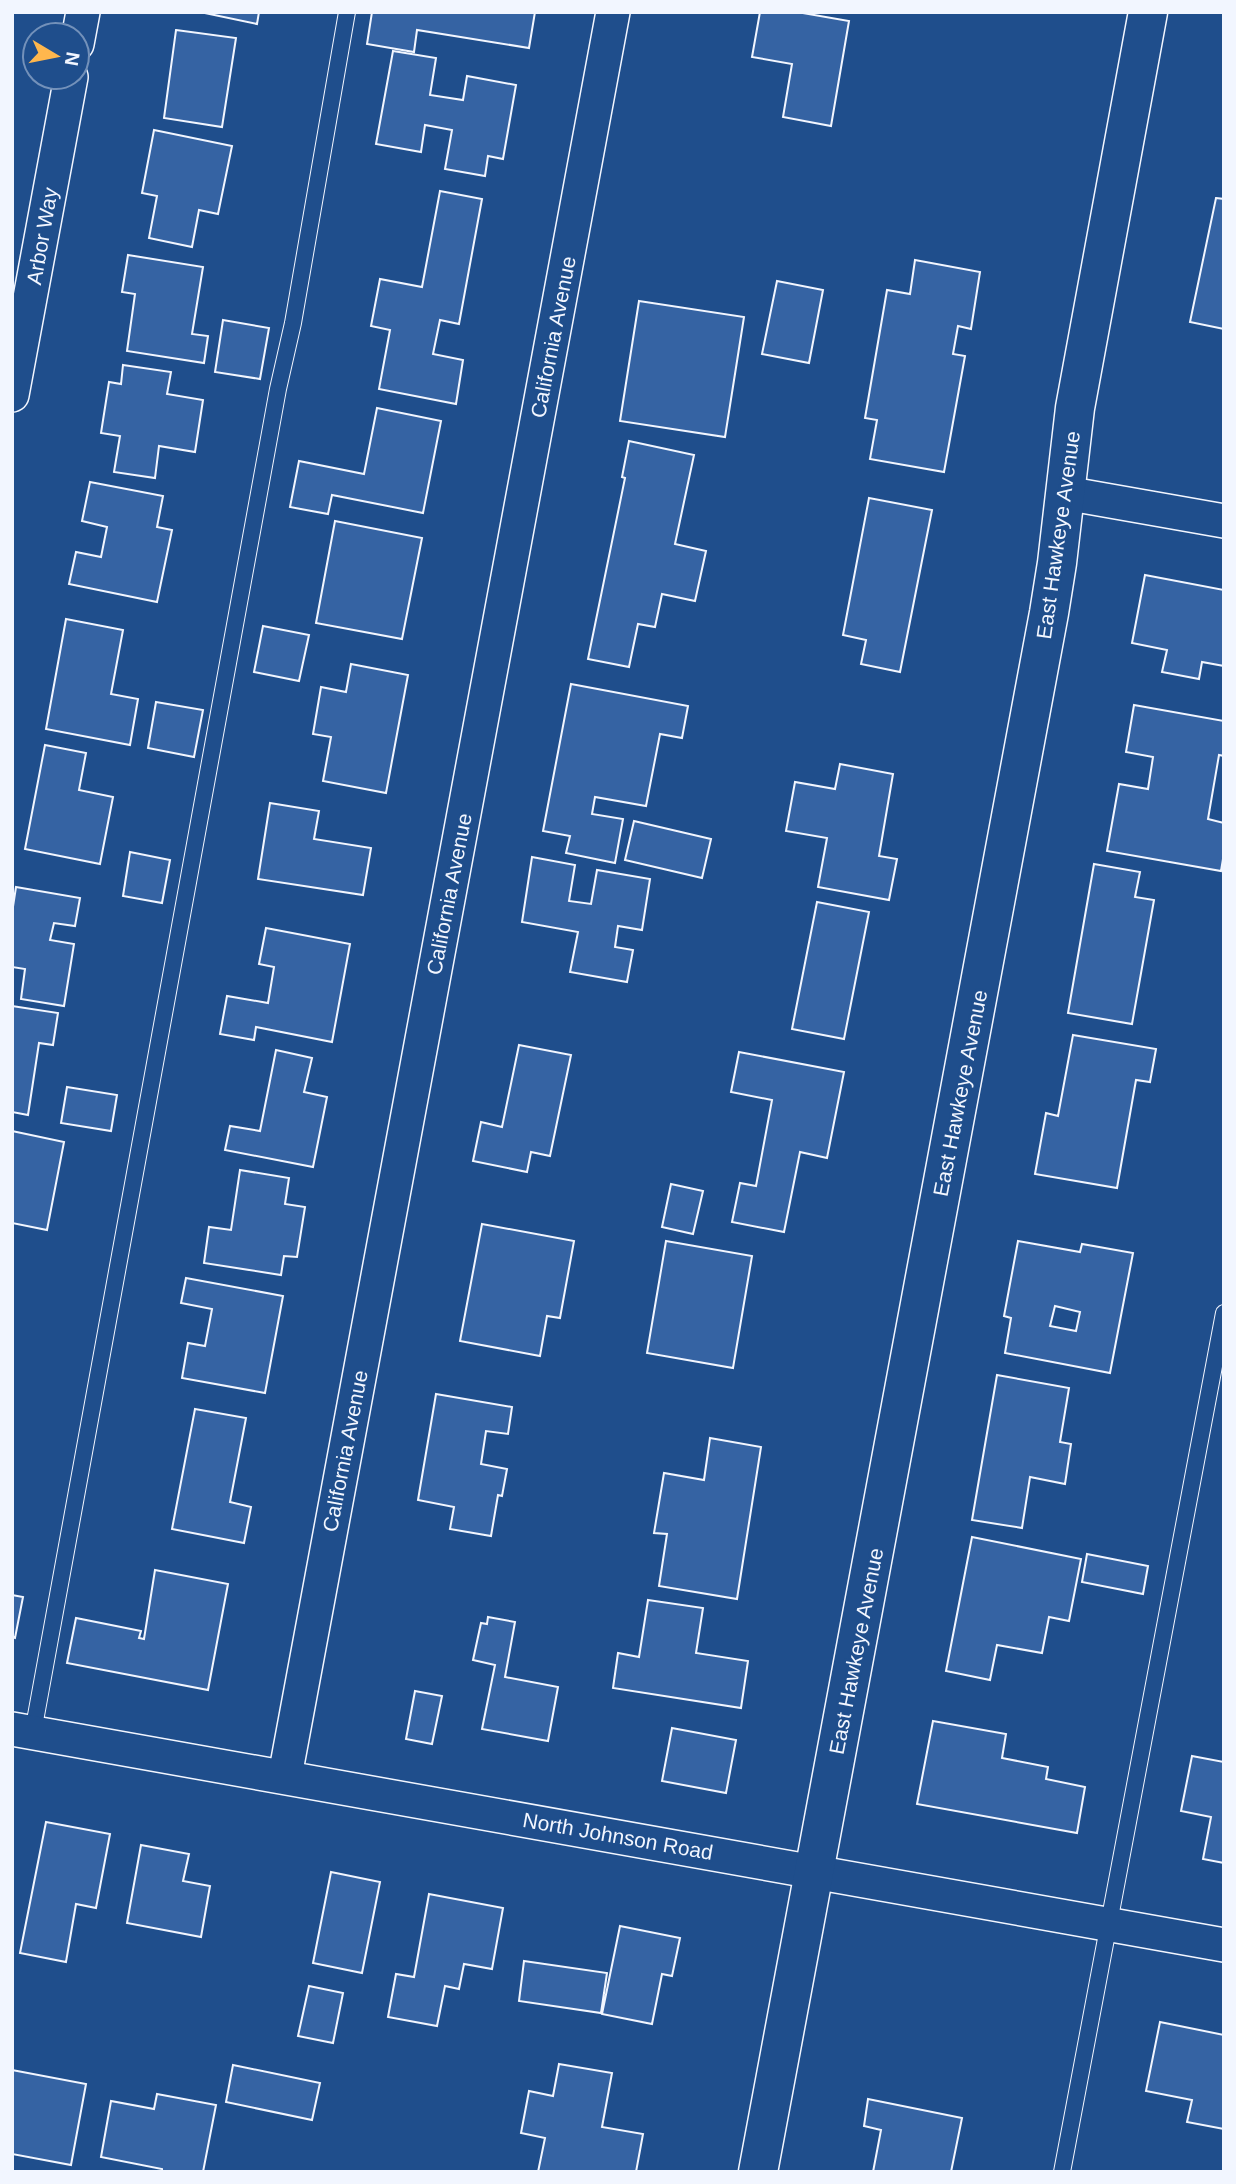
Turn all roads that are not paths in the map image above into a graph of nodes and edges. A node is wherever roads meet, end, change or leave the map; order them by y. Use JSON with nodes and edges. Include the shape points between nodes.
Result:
{"nodes":[{"id":1,"x":347,"y":12,"type":"edge"},
{"id":2,"x":613,"y":12,"type":"edge"},
{"id":3,"x":1148,"y":12,"type":"edge"},
{"id":4,"x":68,"y":91,"type":"edge"},
{"id":5,"x":24,"y":265,"type":"edge"},
{"id":6,"x":12,"y":396,"type":"edge"},
{"id":7,"x":1065,"y":493,"type":"junction"},
{"id":8,"x":1224,"y":521,"type":"edge"},
{"id":9,"x":1224,"y":1312,"type":"edge"},
{"id":10,"x":23,"y":1730,"type":"edge"},
{"id":11,"x":285,"y":1776,"type":"junction"},
{"id":12,"x":815,"y":1872,"type":"junction"},
{"id":13,"x":1109,"y":1924,"type":"junction"},
{"id":14,"x":1224,"y":1945,"type":"edge"},
{"id":15,"x":758,"y":2172,"type":"edge"},
{"id":16,"x":1064,"y":2172,"type":"edge"}],
"edges":[{"from":1,"to":10,"type":"lane","via":[[293,323]]},
{"from":2,"to":11,"type":"street","name":"California Avenue"},
{"from":3,"to":7,"type":"street","name":"East Hawkeye Avenue","via":[[1075,408]]},
{"from":4,"to":5,"type":"street","name":"Arbor Way"},
{"from":5,"to":6,"type":"street","name":"Arbor Way"},
{"from":7,"to":8,"type":"street"},
{"from":7,"to":12,"type":"street","name":"East Hawkeye Avenue","via":[[1051,603]]},
{"from":9,"to":13,"type":"lane"},
{"from":10,"to":11,"type":"street","name":"North Johnson Road"},
{"from":11,"to":12,"type":"street","name":"North Johnson Road"},
{"from":12,"to":13,"type":"street","name":"North Johnson Road"},
{"from":12,"to":15,"type":"street","name":"East Hawkeye Avenue"},
{"from":13,"to":14,"type":"street","name":"North Johnson Road"},
{"from":13,"to":16,"type":"lane"}]}
